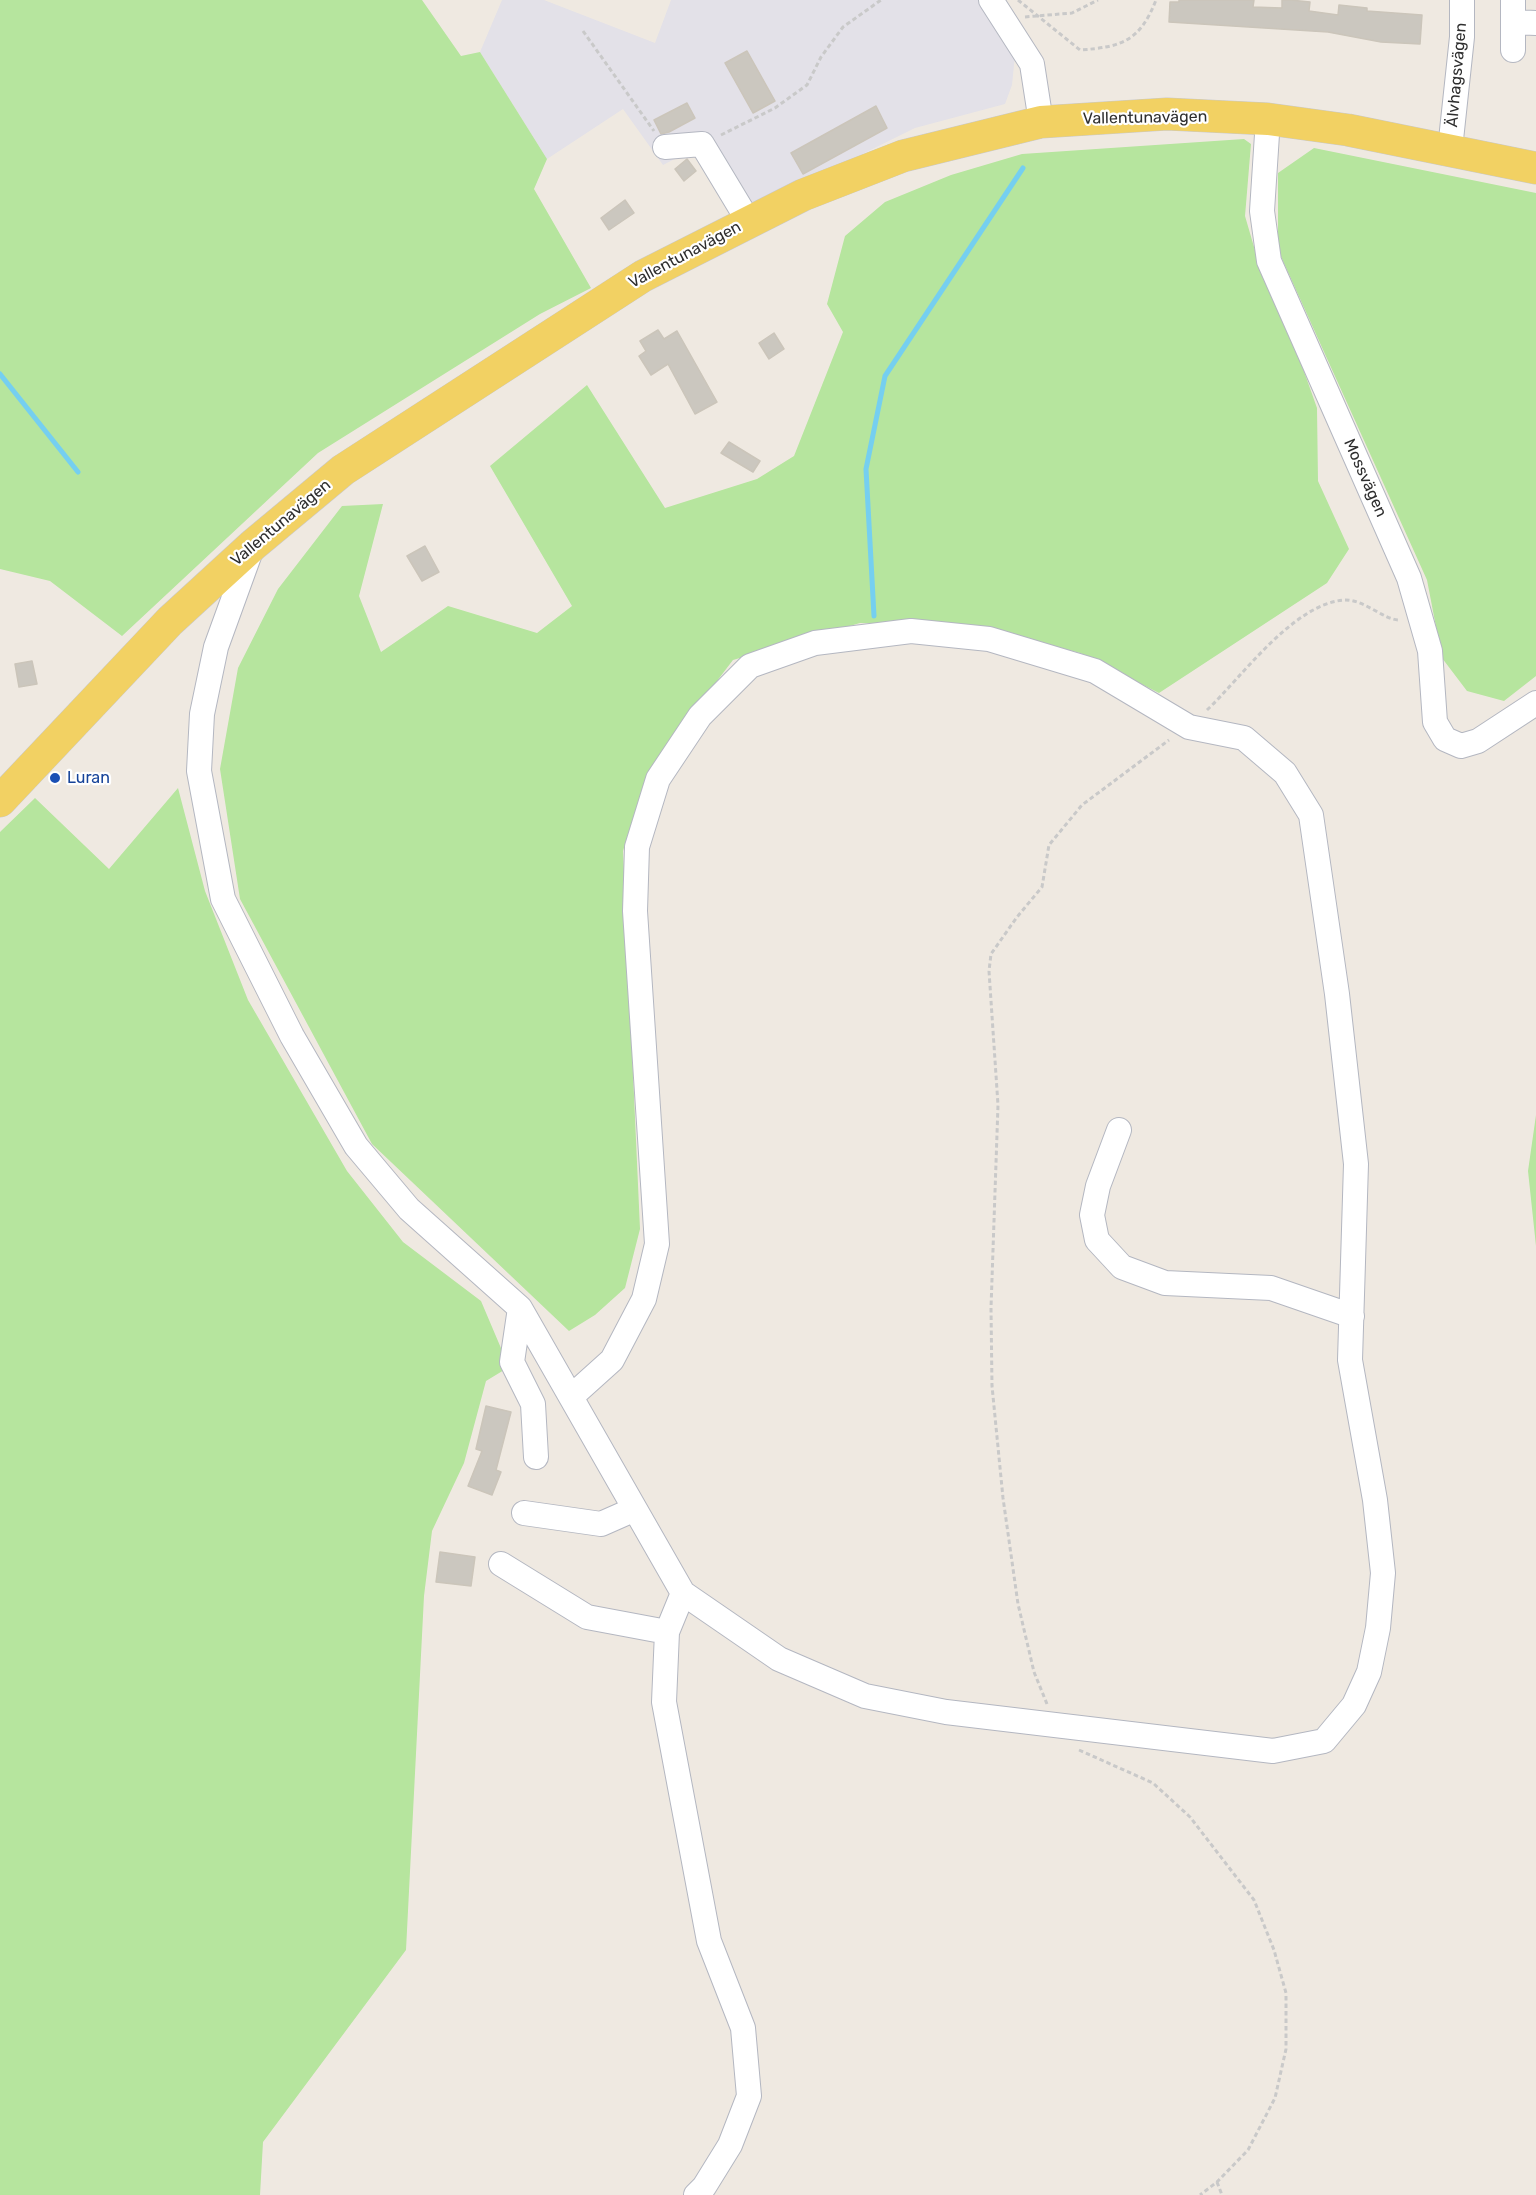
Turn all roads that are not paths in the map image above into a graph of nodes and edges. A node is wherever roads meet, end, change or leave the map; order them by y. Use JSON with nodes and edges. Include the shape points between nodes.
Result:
{"nodes":[{"id":1,"x":991,"y":0,"type":"edge"},
{"id":2,"x":1462,"y":0,"type":"edge"},
{"id":3,"x":1012,"y":10,"type":"edge"},
{"id":4,"x":1521,"y":15,"type":"edge"},
{"id":5,"x":1513,"y":50,"type":"dead end"},
{"id":6,"x":1268,"y":119,"type":"junction"},
{"id":7,"x":1041,"y":122,"type":"junction"},
{"id":8,"x":665,"y":147,"type":"road end"},
{"id":9,"x":1450,"y":149,"type":"junction"},
{"id":10,"x":1536,"y":168,"type":"edge"},
{"id":11,"x":749,"y":222,"type":"junction"},
{"id":12,"x":253,"y":545,"type":"junction"},
{"id":13,"x":1536,"y":703,"type":"edge"},
{"id":14,"x":0,"y":801,"type":"edge"},
{"id":15,"x":1119,"y":1130,"type":"dead end"},
{"id":16,"x":520,"y":1308,"type":"junction"},
{"id":17,"x":1352,"y":1316,"type":"junction"},
{"id":18,"x":572,"y":1396,"type":"junction"},
{"id":19,"x":536,"y":1457,"type":"dead end"},
{"id":20,"x":635,"y":1509,"type":"junction"},
{"id":21,"x":524,"y":1513,"type":"dead end"},
{"id":22,"x":501,"y":1564,"type":"dead end"},
{"id":23,"x":683,"y":1593,"type":"junction"},
{"id":24,"x":667,"y":1632,"type":"junction"},
{"id":25,"x":696,"y":2195,"type":"edge"}],
"edges":[{"from":1,"to":3,"type":"street"},
{"from":2,"to":9,"type":"street","name":"Älvhagsvägen"},
{"from":3,"to":7,"type":"street","via":[[1032,64]]},
{"from":4,"to":5,"type":"street"},
{"from":6,"to":7,"type":"main road","name":"Vallentunavägen","via":[[1167,114]]},
{"from":6,"to":9,"type":"main road","name":"Vallentunavägen","via":[[1348,129]]},
{"from":6,"to":13,"type":"street","name":"Mossvägen","via":[[1262,211],[1269,261],[1409,578],[1431,651],[1435,722],[1445,739],[1461,746],[1478,741]]},
{"from":7,"to":11,"type":"main road","name":"Vallentunavägen","via":[[903,156],[803,195]]},
{"from":8,"to":11,"type":"street","via":[[702,144]]},
{"from":9,"to":10,"type":"main road","name":"Vallentunavägen"},
{"from":11,"to":12,"type":"main road","name":"Vallentunavägen","via":[[643,276],[343,470]]},
{"from":12,"to":14,"type":"main road","name":"Vallentunavägen","via":[[170,621]]},
{"from":12,"to":16,"type":"street","via":[[216,647],[202,714],[199,771],[223,899],[292,1036],[356,1146],[409,1209]]},
{"from":15,"to":17,"type":"street","via":[[1098,1186],[1092,1215],[1097,1240],[1122,1267],[1166,1283],[1271,1288]]},
{"from":16,"to":18,"type":"street"},
{"from":16,"to":19,"type":"street","via":[[512,1362],[533,1404]]},
{"from":17,"to":18,"type":"street","via":[[1356,1164],[1337,994],[1311,815],[1285,773],[1244,738],[1189,727],[1095,671],[989,639],[910,631],[815,643],[750,666],[700,716],[658,779],[638,847],[635,911],[657,1244],[644,1299],[612,1360]]},
{"from":17,"to":23,"type":"street","via":[[1350,1360],[1375,1500],[1383,1573],[1370,1672],[1354,1705],[1324,1741],[1273,1751],[1057,1727],[865,1696],[779,1659]]},
{"from":18,"to":20,"type":"street"},
{"from":20,"to":21,"type":"street","via":[[601,1524]]},
{"from":20,"to":23,"type":"street"},
{"from":22,"to":24,"type":"street","via":[[587,1617]]},
{"from":23,"to":24,"type":"street"},
{"from":24,"to":25,"type":"street","via":[[664,1702],[709,1941],[743,2028],[749,2096],[730,2145]]}]}
